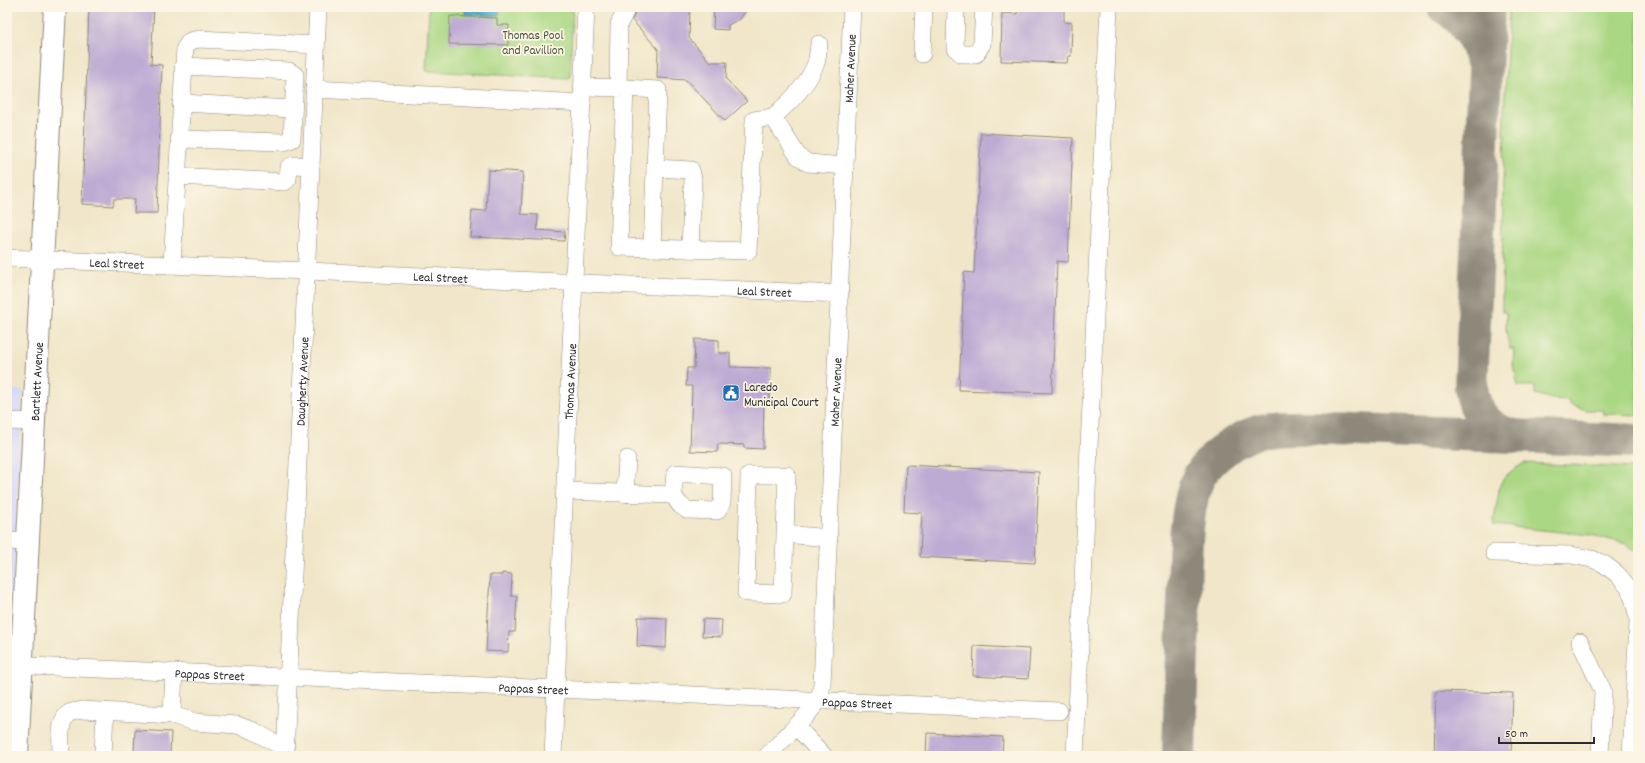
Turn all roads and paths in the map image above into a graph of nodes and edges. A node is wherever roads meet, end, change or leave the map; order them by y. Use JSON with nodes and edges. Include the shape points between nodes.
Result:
{"nodes":[{"id":1,"x":54,"y":7,"type":"edge"},
{"id":2,"x":318,"y":7,"type":"edge"},
{"id":3,"x":586,"y":7,"type":"edge"},
{"id":4,"x":852,"y":7,"type":"edge"},
{"id":5,"x":924,"y":7,"type":"edge"},
{"id":6,"x":956,"y":7,"type":"edge"},
{"id":7,"x":984,"y":7,"type":"edge"},
{"id":8,"x":1109,"y":7,"type":"edge"},
{"id":9,"x":624,"y":12,"type":"dead end"},
{"id":10,"x":819,"y":44,"type":"dead end"},
{"id":11,"x":316,"y":45,"type":"junction"},
{"id":12,"x":922,"y":54,"type":"dead end"},
{"id":13,"x":183,"y":66,"type":"junction"},
{"id":14,"x":622,"y":88,"type":"junction"},
{"id":15,"x":314,"y":89,"type":"junction"},
{"id":16,"x":582,"y":95,"type":"junction"},
{"id":17,"x":181,"y":103,"type":"junction"},
{"id":18,"x":293,"y":109,"type":"junction"},
{"id":19,"x":774,"y":117,"type":"junction"},
{"id":20,"x":179,"y":139,"type":"junction"},
{"id":21,"x":311,"y":166,"type":"junction"},
{"id":22,"x":845,"y":166,"type":"junction"},
{"id":23,"x":655,"y":168,"type":"junction"},
{"id":24,"x":177,"y":176,"type":"junction"},
{"id":25,"x":652,"y":248,"type":"junction"},
{"id":26,"x":690,"y":249,"type":"junction"},
{"id":27,"x":7,"y":258,"type":"edge"},
{"id":28,"x":42,"y":259,"type":"junction"},
{"id":29,"x":172,"y":264,"type":"junction"},
{"id":30,"x":306,"y":270,"type":"junction"},
{"id":31,"x":574,"y":282,"type":"junction"},
{"id":32,"x":840,"y":294,"type":"junction"},
{"id":33,"x":7,"y":421,"type":"edge"},
{"id":34,"x":33,"y":422,"type":"junction"},
{"id":35,"x":627,"y":459,"type":"dead end"},
{"id":36,"x":565,"y":491,"type":"junction"},
{"id":37,"x":625,"y":494,"type":"junction"},
{"id":38,"x":673,"y":495,"type":"dead end"},
{"id":39,"x":785,"y":534,"type":"junction"},
{"id":40,"x":829,"y":538,"type":"junction"},
{"id":41,"x":17,"y":541,"type":"edge"},
{"id":42,"x":1494,"y":553,"type":"dead end"},
{"id":43,"x":1638,"y":618,"type":"edge"},
{"id":44,"x":1638,"y":622,"type":"edge"},
{"id":45,"x":1580,"y":642,"type":"dead end"},
{"id":46,"x":14,"y":666,"type":"edge"},
{"id":47,"x":174,"y":672,"type":"junction"},
{"id":48,"x":289,"y":676,"type":"junction"},
{"id":49,"x":556,"y":688,"type":"junction"},
{"id":50,"x":819,"y":700,"type":"junction"},
{"id":51,"x":1059,"y":711,"type":"dead end"},
{"id":52,"x":105,"y":712,"type":"junction"},
{"id":53,"x":172,"y":715,"type":"junction"},
{"id":54,"x":796,"y":726,"type":"junction"},
{"id":55,"x":286,"y":753,"type":"edge"},
{"id":56,"x":17,"y":756,"type":"edge"},
{"id":57,"x":61,"y":756,"type":"edge"},
{"id":58,"x":103,"y":756,"type":"edge"},
{"id":59,"x":553,"y":756,"type":"edge"},
{"id":60,"x":767,"y":756,"type":"edge"},
{"id":61,"x":824,"y":756,"type":"edge"},
{"id":62,"x":1075,"y":756,"type":"edge"},
{"id":63,"x":1600,"y":756,"type":"edge"},
{"id":64,"x":1631,"y":756,"type":"edge"}],
"edges":[{"from":1,"to":28,"type":"main road","name":"Bartlett Avenue"},
{"from":2,"to":11,"type":"street","name":"Daugherty Avenue"},
{"from":3,"to":16,"type":"street","name":"Thomas Avenue"},
{"from":4,"to":22,"type":"street","name":"Maher Avenue"},
{"from":5,"to":12,"type":"street"},
{"from":6,"to":7,"type":"street","via":[[955,48],[962,54],[976,54],[982,44]]},
{"from":8,"to":62,"type":"street"},
{"from":9,"to":14,"type":"street","via":[[619,24]]},
{"from":10,"to":19,"type":"street","via":[[816,63],[810,75],[793,100]]},
{"from":11,"to":13,"type":"street","via":[[199,39],[190,41],[184,48]]},
{"from":11,"to":15,"type":"street","name":"Daugherty Avenue"},
{"from":13,"to":17,"type":"street"},
{"from":13,"to":18,"type":"street","via":[[289,70],[295,75]]},
{"from":14,"to":16,"type":"street"},
{"from":14,"to":23,"type":"street","via":[[658,90]]},
{"from":14,"to":25,"type":"street","via":[[619,246]]},
{"from":15,"to":16,"type":"street"},
{"from":15,"to":21,"type":"street","name":"Daugherty Avenue"},
{"from":16,"to":31,"type":"street","name":"Thomas Avenue"},
{"from":17,"to":18,"type":"street"},
{"from":17,"to":20,"type":"street"},
{"from":18,"to":20,"type":"street","via":[[292,139],[284,142]]},
{"from":19,"to":22,"type":"street","via":[[798,156],[808,163]]},
{"from":19,"to":26,"type":"street","via":[[754,120],[748,251]]},
{"from":20,"to":24,"type":"street"},
{"from":21,"to":24,"type":"street","via":[[289,167],[286,182]]},
{"from":21,"to":30,"type":"street","name":"Daugherty Avenue"},
{"from":22,"to":32,"type":"street","name":"Maher Avenue"},
{"from":23,"to":25,"type":"street"},
{"from":23,"to":26,"type":"street","via":[[691,170],[693,179]]},
{"from":24,"to":29,"type":"street"},
{"from":25,"to":26,"type":"street"},
{"from":27,"to":28,"type":"street","name":"Leal Street"},
{"from":28,"to":29,"type":"street","name":"Leal Street"},
{"from":28,"to":34,"type":"main road","name":"Bartlett Avenue"},
{"from":29,"to":30,"type":"street","name":"Leal Street"},
{"from":30,"to":31,"type":"street","name":"Leal Street"},
{"from":30,"to":48,"type":"street","name":"Daugherty Avenue"},
{"from":31,"to":32,"type":"street","name":"Leal Street"},
{"from":31,"to":36,"type":"street","name":"Thomas Avenue"},
{"from":32,"to":40,"type":"street","name":"Maher Avenue"},
{"from":33,"to":34,"type":"street"},
{"from":34,"to":41,"type":"main road","name":"Bartlett Avenue"},
{"from":35,"to":37,"type":"street"},
{"from":36,"to":37,"type":"street"},
{"from":36,"to":49,"type":"street","name":"Thomas Avenue"},
{"from":37,"to":38,"type":"street"},
{"from":39,"to":39,"type":"street","via":[[787,475],[749,474],[746,593],[783,594]]},
{"from":39,"to":40,"type":"street"},
{"from":40,"to":50,"type":"street","name":"Maher Avenue","via":[[822,685]]},
{"from":41,"to":46,"type":"main road","name":"Bartlett Avenue"},
{"from":42,"to":43,"type":"street","via":[[1571,555],[1604,564],[1629,588]]},
{"from":44,"to":64,"type":"street"},
{"from":45,"to":63,"type":"street","via":[[1603,691]]},
{"from":46,"to":47,"type":"street","name":"Pappas Street"},
{"from":46,"to":56,"type":"main road","name":"Bartlett Avenue"},
{"from":47,"to":48,"type":"street","name":"Pappas Street"},
{"from":47,"to":53,"type":"street"},
{"from":48,"to":49,"type":"street","name":"Pappas Street"},
{"from":48,"to":55,"type":"street","name":"Daugherty Avenue"},
{"from":49,"to":50,"type":"street","name":"Pappas Street"},
{"from":49,"to":59,"type":"street","name":"Thomas Avenue"},
{"from":50,"to":51,"type":"street","name":"Pappas Street"},
{"from":50,"to":54,"type":"street"},
{"from":52,"to":53,"type":"street"},
{"from":52,"to":57,"type":"street","via":[[70,712],[62,727]]},
{"from":52,"to":58,"type":"street"},
{"from":53,"to":55,"type":"street","via":[[195,722],[236,725],[254,731]]},
{"from":54,"to":60,"type":"street"},
{"from":54,"to":61,"type":"street"}]}
